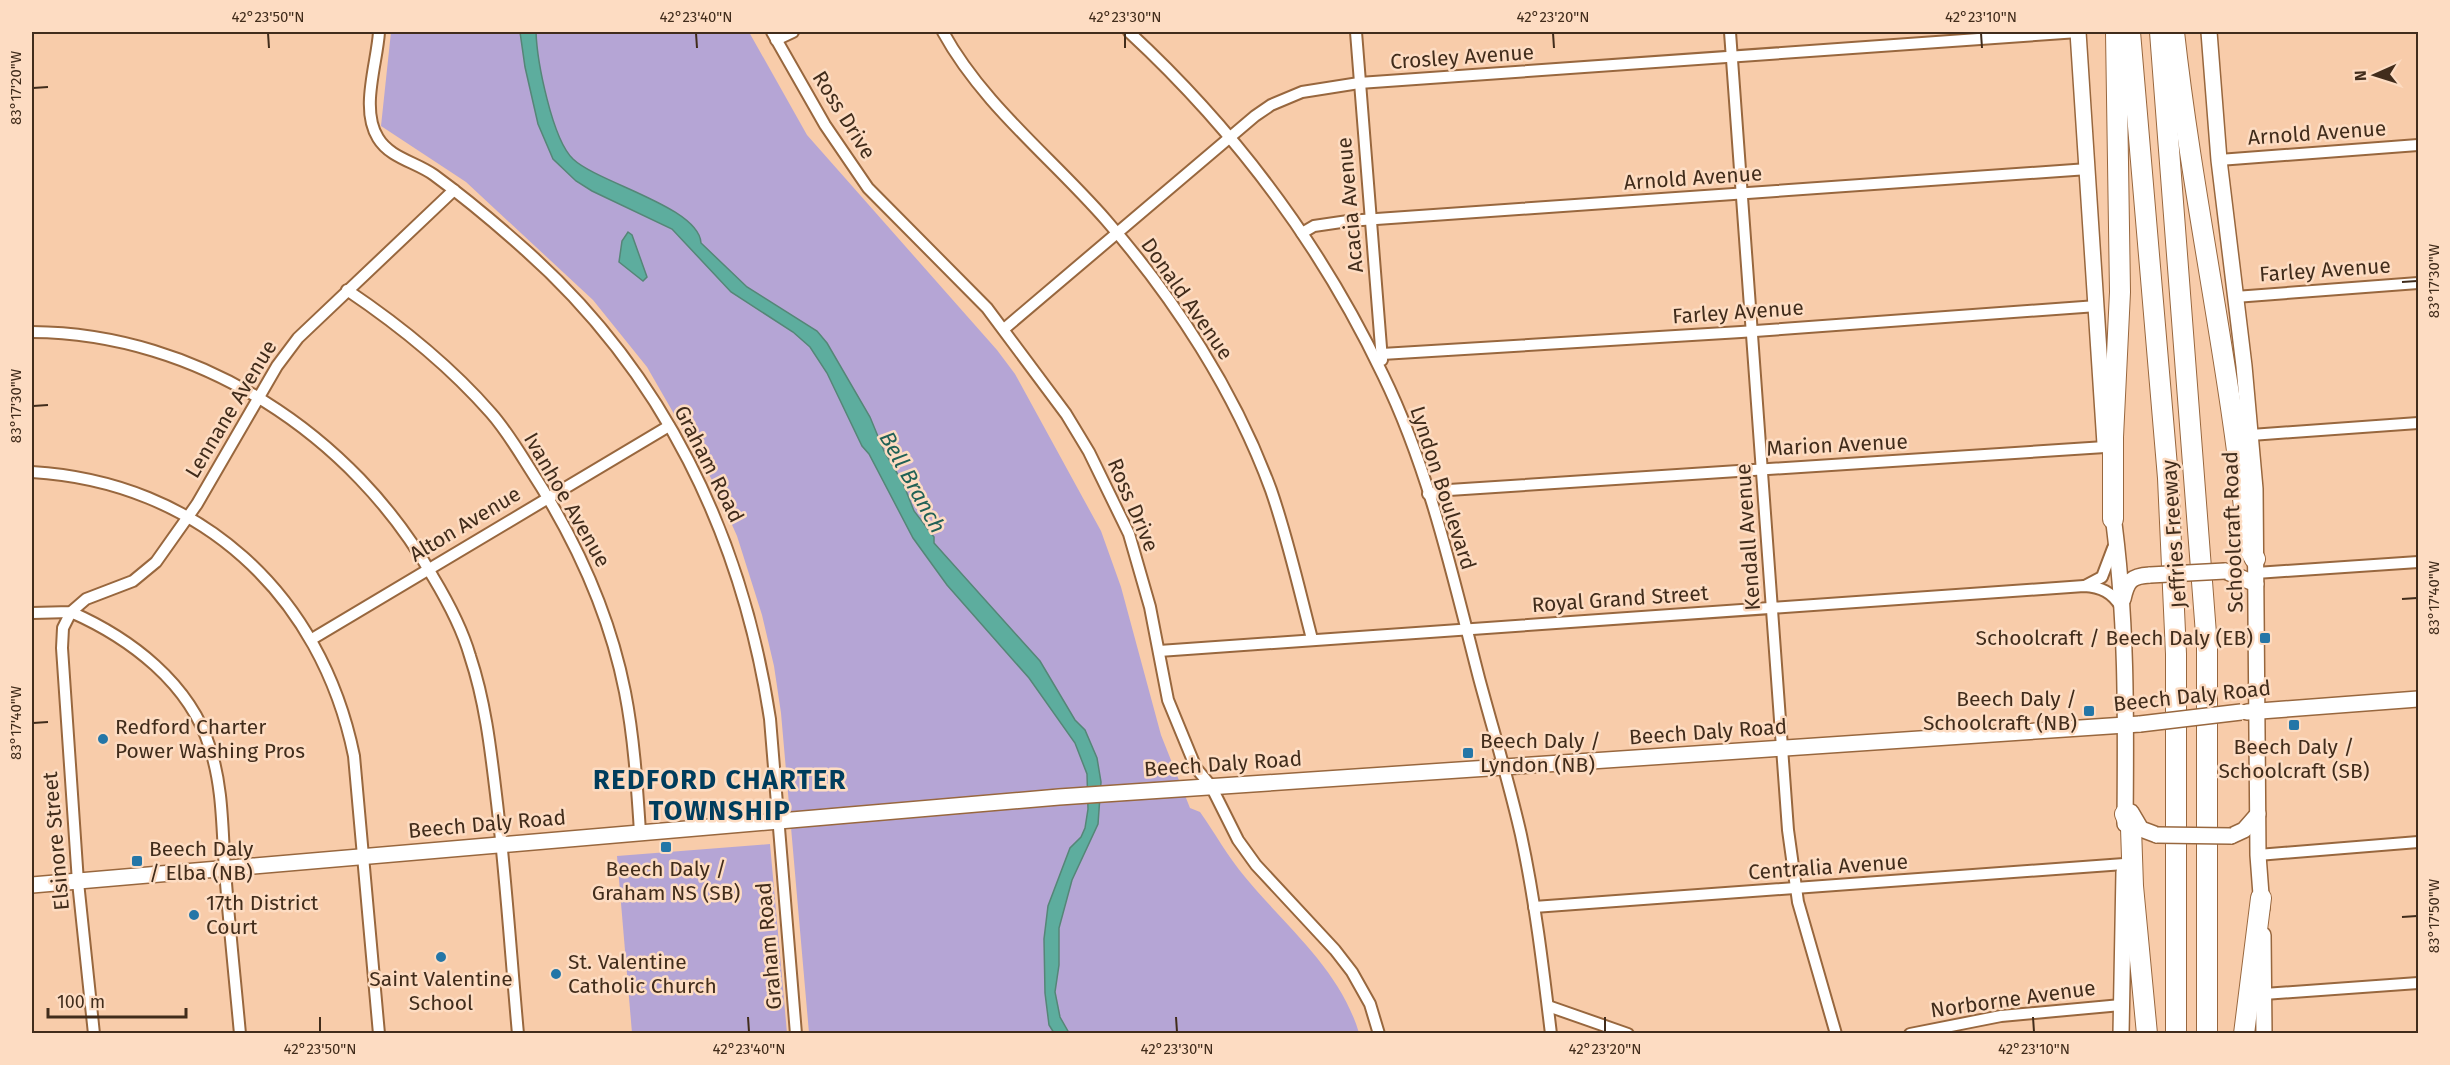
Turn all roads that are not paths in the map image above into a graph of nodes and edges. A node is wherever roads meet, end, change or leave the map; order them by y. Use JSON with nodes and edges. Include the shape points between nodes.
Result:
{"nodes":[{"id":1,"x":379,"y":32,"type":"edge"},
{"id":2,"x":793,"y":32,"type":"edge"},
{"id":3,"x":943,"y":32,"type":"edge"},
{"id":4,"x":1129,"y":32,"type":"edge"},
{"id":5,"x":1356,"y":32,"type":"edge"},
{"id":6,"x":1730,"y":32,"type":"edge"},
{"id":7,"x":2078,"y":32,"type":"edge"},
{"id":8,"x":2116,"y":32,"type":"edge"},
{"id":9,"x":2130,"y":32,"type":"edge"},
{"id":10,"x":2160,"y":32,"type":"edge"},
{"id":11,"x":2174,"y":32,"type":"edge"},
{"id":12,"x":2209,"y":32,"type":"edge"},
{"id":13,"x":774,"y":36,"type":"edge"},
{"id":14,"x":1732,"y":57,"type":"junction"},
{"id":15,"x":1359,"y":83,"type":"junction"},
{"id":16,"x":1232,"y":136,"type":"junction"},
{"id":17,"x":2418,"y":145,"type":"edge"},
{"id":18,"x":2219,"y":160,"type":"junction"},
{"id":19,"x":2088,"y":169,"type":"junction"},
{"id":20,"x":454,"y":190,"type":"junction"},
{"id":21,"x":1743,"y":194,"type":"junction"},
{"id":22,"x":1371,"y":219,"type":"junction"},
{"id":23,"x":1302,"y":233,"type":"junction"},
{"id":24,"x":1117,"y":234,"type":"junction"},
{"id":25,"x":2418,"y":283,"type":"edge"},
{"id":26,"x":347,"y":290,"type":"junction"},
{"id":27,"x":2235,"y":297,"type":"junction"},
{"id":28,"x":2097,"y":306,"type":"junction"},
{"id":29,"x":1004,"y":329,"type":"junction"},
{"id":30,"x":1751,"y":331,"type":"junction"},
{"id":31,"x":32,"y":332,"type":"edge"},
{"id":32,"x":1382,"y":354,"type":"junction"},
{"id":33,"x":1384,"y":375,"type":"junction"},
{"id":34,"x":258,"y":398,"type":"junction"},
{"id":35,"x":2418,"y":423,"type":"edge"},
{"id":36,"x":669,"y":426,"type":"junction"},
{"id":37,"x":2251,"y":435,"type":"junction"},
{"id":38,"x":2105,"y":447,"type":"junction"},
{"id":39,"x":1762,"y":469,"type":"junction"},
{"id":40,"x":32,"y":471,"type":"edge"},
{"id":41,"x":1428,"y":494,"type":"junction"},
{"id":42,"x":549,"y":497,"type":"junction"},
{"id":43,"x":188,"y":517,"type":"junction"},
{"id":44,"x":2113,"y":519,"type":"junction"},
{"id":45,"x":2114,"y":542,"type":"junction"},
{"id":46,"x":2418,"y":562,"type":"edge"},
{"id":47,"x":429,"y":568,"type":"junction"},
{"id":48,"x":2256,"y":572,"type":"junction"},
{"id":49,"x":2084,"y":586,"type":"junction"},
{"id":50,"x":1772,"y":608,"type":"junction"},
{"id":51,"x":2121,"y":608,"type":"junction"},
{"id":52,"x":71,"y":612,"type":"junction"},
{"id":53,"x":32,"y":613,"type":"edge"},
{"id":54,"x":1467,"y":629,"type":"junction"},
{"id":55,"x":312,"y":639,"type":"junction"},
{"id":56,"x":1312,"y":639,"type":"junction"},
{"id":57,"x":1159,"y":651,"type":"junction"},
{"id":58,"x":2418,"y":699,"type":"edge"},
{"id":59,"x":2249,"y":711,"type":"junction"},
{"id":60,"x":2133,"y":725,"type":"junction"},
{"id":61,"x":1783,"y":748,"type":"junction"},
{"id":62,"x":1503,"y":768,"type":"junction"},
{"id":63,"x":1211,"y":786,"type":"junction"},
{"id":64,"x":2125,"y":806,"type":"junction"},
{"id":65,"x":2258,"y":814,"type":"junction"},
{"id":66,"x":778,"y":820,"type":"junction"},
{"id":67,"x":640,"y":832,"type":"junction"},
{"id":68,"x":2418,"y":842,"type":"edge"},
{"id":69,"x":501,"y":843,"type":"junction"},
{"id":70,"x":2258,"y":855,"type":"junction"},
{"id":71,"x":364,"y":856,"type":"junction"},
{"id":72,"x":2124,"y":864,"type":"junction"},
{"id":73,"x":225,"y":869,"type":"junction"},
{"id":74,"x":78,"y":882,"type":"junction"},
{"id":75,"x":32,"y":885,"type":"edge"},
{"id":76,"x":1795,"y":888,"type":"junction"},
{"id":77,"x":2261,"y":898,"type":"junction"},
{"id":78,"x":1534,"y":907,"type":"junction"},
{"id":79,"x":2418,"y":983,"type":"edge"},
{"id":80,"x":2264,"y":994,"type":"junction"},
{"id":81,"x":2121,"y":1005,"type":"junction"},
{"id":82,"x":1548,"y":1006,"type":"junction"},
{"id":83,"x":94,"y":1034,"type":"edge"},
{"id":84,"x":240,"y":1034,"type":"edge"},
{"id":85,"x":379,"y":1034,"type":"edge"},
{"id":86,"x":518,"y":1034,"type":"edge"},
{"id":87,"x":796,"y":1034,"type":"edge"},
{"id":88,"x":1379,"y":1034,"type":"edge"},
{"id":89,"x":1551,"y":1034,"type":"edge"},
{"id":90,"x":1628,"y":1034,"type":"edge"},
{"id":91,"x":1836,"y":1034,"type":"edge"},
{"id":92,"x":1910,"y":1034,"type":"edge"},
{"id":93,"x":2121,"y":1034,"type":"edge"},
{"id":94,"x":2147,"y":1034,"type":"edge"},
{"id":95,"x":2176,"y":1034,"type":"edge"},
{"id":96,"x":2207,"y":1034,"type":"edge"},
{"id":97,"x":2244,"y":1034,"type":"edge"},
{"id":98,"x":2264,"y":1034,"type":"edge"}],
"edges":[{"from":1,"to":20,"type":"street","name":"Graham Road","via":[[370,108],[377,137],[390,152]]},
{"from":2,"to":13,"type":"street"},
{"from":3,"to":24,"type":"street","name":"Donald Avenue","via":[[991,100]]},
{"from":4,"to":16,"type":"street","name":"Lyndon Boulevard","via":[[1167,66]]},
{"from":5,"to":15,"type":"street","name":"Acacia Avenue"},
{"from":6,"to":14,"type":"street","name":"Kendall Avenue"},
{"from":7,"to":14,"type":"street","name":"Crosley Avenue"},
{"from":7,"to":19,"type":"main road"},
{"from":8,"to":44,"type":"highway","via":[[2120,292]]},
{"from":9,"to":95,"type":"highway","name":"Jeffries Freeway","via":[[2168,478],[2175,630]]},
{"from":10,"to":96,"type":"highway","name":"Jeffries Freeway","via":[[2207,647]]},
{"from":11,"to":48,"type":"highway","via":[[2248,546]]},
{"from":12,"to":18,"type":"main road","name":"Schoolcraft Road"},
{"from":13,"to":29,"type":"street","name":"Ross Drive","via":[[825,125],[868,188],[968,287]]},
{"from":14,"to":15,"type":"street","name":"Crosley Avenue"},
{"from":14,"to":21,"type":"street","name":"Kendall Avenue"},
{"from":15,"to":16,"type":"street","name":"Crosley Avenue","via":[[1320,87],[1286,97]]},
{"from":15,"to":22,"type":"street","name":"Acacia Avenue"},
{"from":16,"to":23,"type":"street","name":"Lyndon Boulevard"},
{"from":16,"to":24,"type":"street","name":"Crosley Avenue"},
{"from":17,"to":18,"type":"street","name":"Arnold Avenue"},
{"from":18,"to":27,"type":"main road","name":"Schoolcraft Road"},
{"from":19,"to":21,"type":"street","name":"Arnold Avenue"},
{"from":19,"to":28,"type":"main road"},
{"from":20,"to":26,"type":"street","name":"Lennane Avenue"},
{"from":20,"to":36,"type":"street","name":"Graham Road","via":[[557,281],[624,358]]},
{"from":21,"to":22,"type":"street","name":"Arnold Avenue"},
{"from":21,"to":30,"type":"street","name":"Kendall Avenue"},
{"from":22,"to":23,"type":"street","name":"Arnold Avenue","via":[[1314,226]]},
{"from":22,"to":32,"type":"street","name":"Acacia Avenue"},
{"from":23,"to":33,"type":"street","name":"Lyndon Boulevard"},
{"from":24,"to":29,"type":"street","name":"Crosley Avenue"},
{"from":24,"to":56,"type":"street","name":"Donald Avenue","via":[[1162,290],[1201,348],[1248,437],[1289,547]]},
{"from":25,"to":27,"type":"street","name":"Farley Avenue"},
{"from":26,"to":34,"type":"street","name":"Lennane Avenue","via":[[298,338]]},
{"from":26,"to":42,"type":"street","name":"Ivanhoe Avenue","via":[[406,332],[477,398],[504,428]]},
{"from":27,"to":37,"type":"main road","name":"Schoolcraft Road"},
{"from":28,"to":30,"type":"street","name":"Farley Avenue"},
{"from":28,"to":38,"type":"main road"},
{"from":29,"to":57,"type":"street","name":"Ross Drive","via":[[1066,414],[1115,505],[1136,556]]},
{"from":30,"to":32,"type":"street","name":"Farley Avenue"},
{"from":30,"to":39,"type":"street","name":"Kendall Avenue"},
{"from":31,"to":34,"type":"street","via":[[84,336],[160,353]]},
{"from":32,"to":33,"type":"street","name":"Acacia Avenue"},
{"from":33,"to":41,"type":"street","name":"Lyndon Boulevard"},
{"from":34,"to":43,"type":"street","name":"Lennane Avenue"},
{"from":34,"to":47,"type":"street","via":[[302,426],[354,472],[396,519]]},
{"from":35,"to":37,"type":"street"},
{"from":36,"to":42,"type":"street","name":"Alton Avenue"},
{"from":36,"to":66,"type":"street","name":"Graham Road","via":[[716,518],[747,604],[770,719]]},
{"from":37,"to":48,"type":"main road","name":"Schoolcraft Road"},
{"from":38,"to":39,"type":"street","name":"Marion Avenue"},
{"from":38,"to":44,"type":"main road"},
{"from":39,"to":41,"type":"street","name":"Marion Avenue"},
{"from":39,"to":50,"type":"street","name":"Kendall Avenue"},
{"from":40,"to":43,"type":"street","via":[[111,485]]},
{"from":41,"to":54,"type":"street","name":"Lyndon Boulevard"},
{"from":42,"to":47,"type":"street","name":"Alton Avenue"},
{"from":42,"to":67,"type":"street","name":"Ivanhoe Avenue","via":[[588,570],[609,630],[627,703]]},
{"from":43,"to":52,"type":"street","name":"Lennane Avenue","via":[[145,572],[119,588],[86,599]]},
{"from":43,"to":55,"type":"street","via":[[258,571]]},
{"from":44,"to":45,"type":"main road"},
{"from":45,"to":49,"type":"street","via":[[2102,577]]},
{"from":45,"to":51,"type":"main road"},
{"from":46,"to":48,"type":"street"},
{"from":47,"to":55,"type":"street","name":"Alton Avenue"},
{"from":47,"to":69,"type":"street","via":[[458,625],[477,680],[489,739]]},
{"from":48,"to":51,"type":"main road","bridge":true,"via":[[2130,579]]},
{"from":48,"to":59,"type":"main road","name":"Schoolcraft Road"},
{"from":49,"to":50,"type":"street","name":"Royal Grand Street"},
{"from":49,"to":51,"type":"street","name":"Royal Grand Street","via":[[2105,591],[2115,597]]},
{"from":50,"to":54,"type":"street","name":"Royal Grand Street"},
{"from":50,"to":61,"type":"street","name":"Kendall Avenue"},
{"from":51,"to":60,"type":"main road"},
{"from":52,"to":53,"type":"street"},
{"from":52,"to":73,"type":"street","via":[[109,630],[140,652],[168,678],[192,711],[210,747],[216,772]]},
{"from":52,"to":74,"type":"street","name":"Elsinore Street","via":[[63,628],[62,648]]},
{"from":54,"to":56,"type":"street","name":"Royal Grand Street"},
{"from":54,"to":62,"type":"street","name":"Lyndon Boulevard"},
{"from":55,"to":71,"type":"street","via":[[348,728]]},
{"from":56,"to":57,"type":"street","name":"Royal Grand Street"},
{"from":57,"to":63,"type":"street","name":"Ross Drive","via":[[1168,700],[1183,739],[1196,768]]},
{"from":58,"to":59,"type":"main road","name":"Beech Daly Road"},
{"from":59,"to":60,"type":"main road","name":"Beech Daly Road","bridge":true},
{"from":59,"to":65,"type":"main road","name":"Schoolcraft Road"},
{"from":60,"to":61,"type":"main road","name":"Beech Daly Road"},
{"from":60,"to":64,"type":"main road"},
{"from":61,"to":62,"type":"main road","name":"Beech Daly Road"},
{"from":61,"to":76,"type":"street","name":"Kendall Avenue"},
{"from":62,"to":63,"type":"main road","name":"Beech Daly Road"},
{"from":62,"to":78,"type":"street","name":"Lyndon Boulevard","via":[[1521,833]]},
{"from":63,"to":66,"type":"main road","name":"Beech Daly Road"},
{"from":63,"to":88,"type":"street","name":"Ross Drive","via":[[1238,840],[1256,865],[1352,972],[1370,1004]]},
{"from":64,"to":65,"type":"main road","bridge":true,"via":[[2141,829],[2157,835],[2231,836],[2244,830]]},
{"from":64,"to":72,"type":"main road"},
{"from":64,"to":94,"type":"highway","via":[[2131,828]]},
{"from":65,"to":70,"type":"main road","name":"Schoolcraft Road"},
{"from":66,"to":67,"type":"main road","name":"Beech Daly Road"},
{"from":66,"to":87,"type":"street","name":"Graham Road"},
{"from":67,"to":69,"type":"main road","name":"Beech Daly Road"},
{"from":68,"to":70,"type":"street"},
{"from":69,"to":71,"type":"main road","name":"Beech Daly Road"},
{"from":69,"to":86,"type":"street"},
{"from":70,"to":77,"type":"main road","name":"Schoolcraft Road"},
{"from":71,"to":73,"type":"main road","name":"Beech Daly Road"},
{"from":71,"to":85,"type":"street"},
{"from":72,"to":76,"type":"street","name":"Centralia Avenue"},
{"from":72,"to":81,"type":"main road"},
{"from":73,"to":74,"type":"main road","name":"Beech Daly Road"},
{"from":73,"to":84,"type":"street"},
{"from":74,"to":75,"type":"main road","name":"Beech Daly Road"},
{"from":74,"to":83,"type":"street","name":"Elsinore Street"},
{"from":76,"to":78,"type":"street","name":"Centralia Avenue"},
{"from":76,"to":91,"type":"street","name":"Kendall Avenue"},
{"from":77,"to":80,"type":"main road","name":"Schoolcraft Road"},
{"from":77,"to":97,"type":"highway"},
{"from":78,"to":82,"type":"street","name":"Lyndon Boulevard"},
{"from":79,"to":80,"type":"street"},
{"from":80,"to":98,"type":"main road","name":"Schoolcraft Road"},
{"from":81,"to":92,"type":"street","name":"Norborne Avenue","via":[[2001,1016]]},
{"from":81,"to":93,"type":"main road"},
{"from":82,"to":89,"type":"street","name":"Lyndon Boulevard"},
{"from":82,"to":90,"type":"street"}]}
